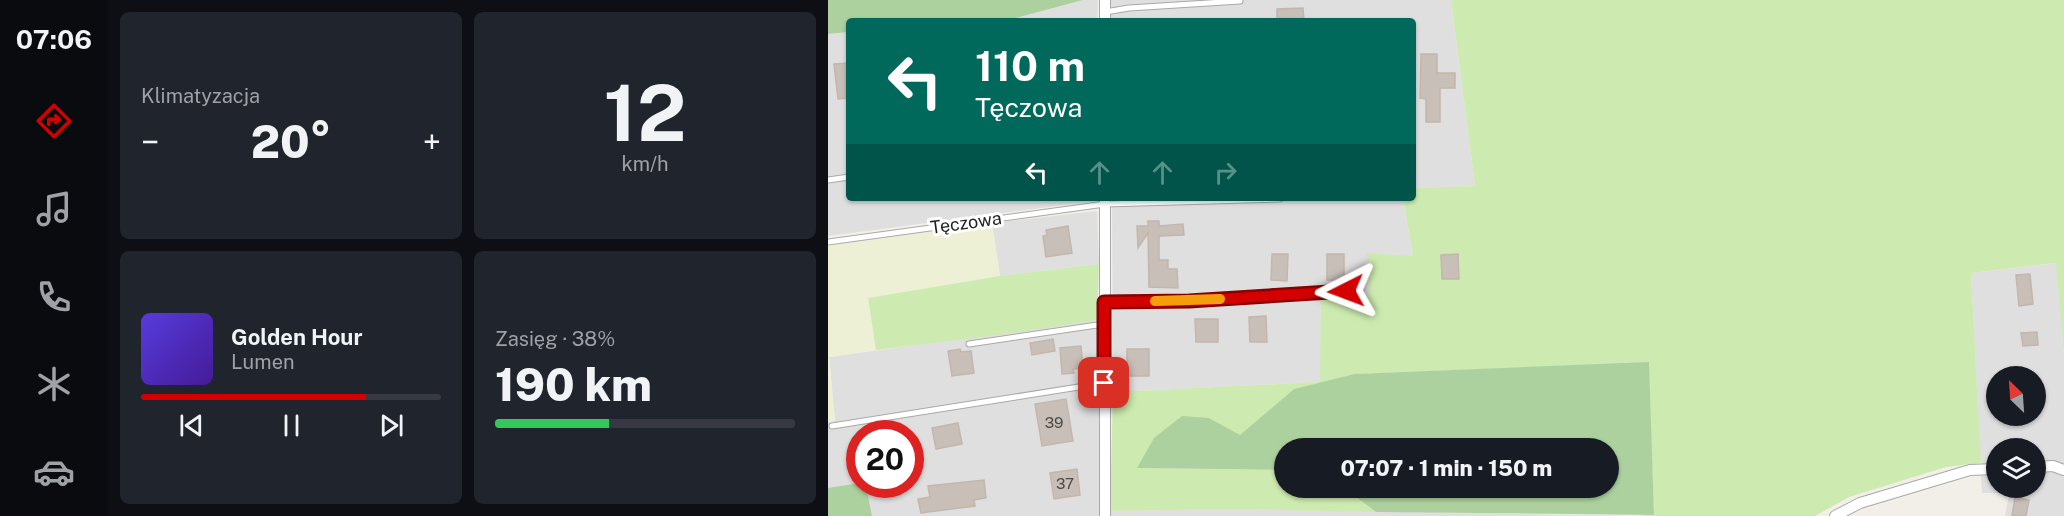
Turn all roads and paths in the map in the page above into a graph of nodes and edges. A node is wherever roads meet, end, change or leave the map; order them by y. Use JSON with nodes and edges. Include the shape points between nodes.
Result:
{"nodes":[{"id":1,"x":1104,"y":0,"type":"edge"},
{"id":2,"x":1240,"y":1,"type":"edge"},
{"id":3,"x":1105,"y":17,"type":"edge"},
{"id":4,"x":846,"y":177,"type":"edge"},
{"id":5,"x":828,"y":180,"type":"edge"},
{"id":6,"x":1105,"y":201,"type":"edge"},
{"id":7,"x":828,"y":242,"type":"edge"},
{"id":8,"x":1346,"y":291,"type":"dead end"},
{"id":9,"x":1104,"y":302,"type":"junction"},
{"id":10,"x":1104,"y":324,"type":"junction"},
{"id":11,"x":969,"y":344,"type":"dead end"},
{"id":12,"x":1104,"y":383,"type":"junction"},
{"id":13,"x":832,"y":426,"type":"dead end"},
{"id":14,"x":2046,"y":466,"type":"edge"},
{"id":15,"x":1986,"y":469,"type":"edge"},
{"id":16,"x":2064,"y":470,"type":"edge"},
{"id":17,"x":1105,"y":516,"type":"edge"},
{"id":18,"x":1835,"y":516,"type":"edge"}],
"edges":[{"from":1,"to":3,"type":"street"},
{"from":2,"to":3,"type":"lane","via":[[1129,8]]},
{"from":4,"to":5,"type":"lane"},
{"from":6,"to":7,"type":"lane","name":"Tęczowa"},
{"from":6,"to":9,"type":"street"},
{"from":8,"to":9,"type":"lane"},
{"from":9,"to":10,"type":"street"},
{"from":10,"to":11,"type":"lane"},
{"from":10,"to":12,"type":"street"},
{"from":12,"to":13,"type":"lane"},
{"from":12,"to":17,"type":"street"},
{"from":14,"to":16,"type":"street"},
{"from":15,"to":18,"type":"street","via":[[1970,470],[1860,503]]}]}
